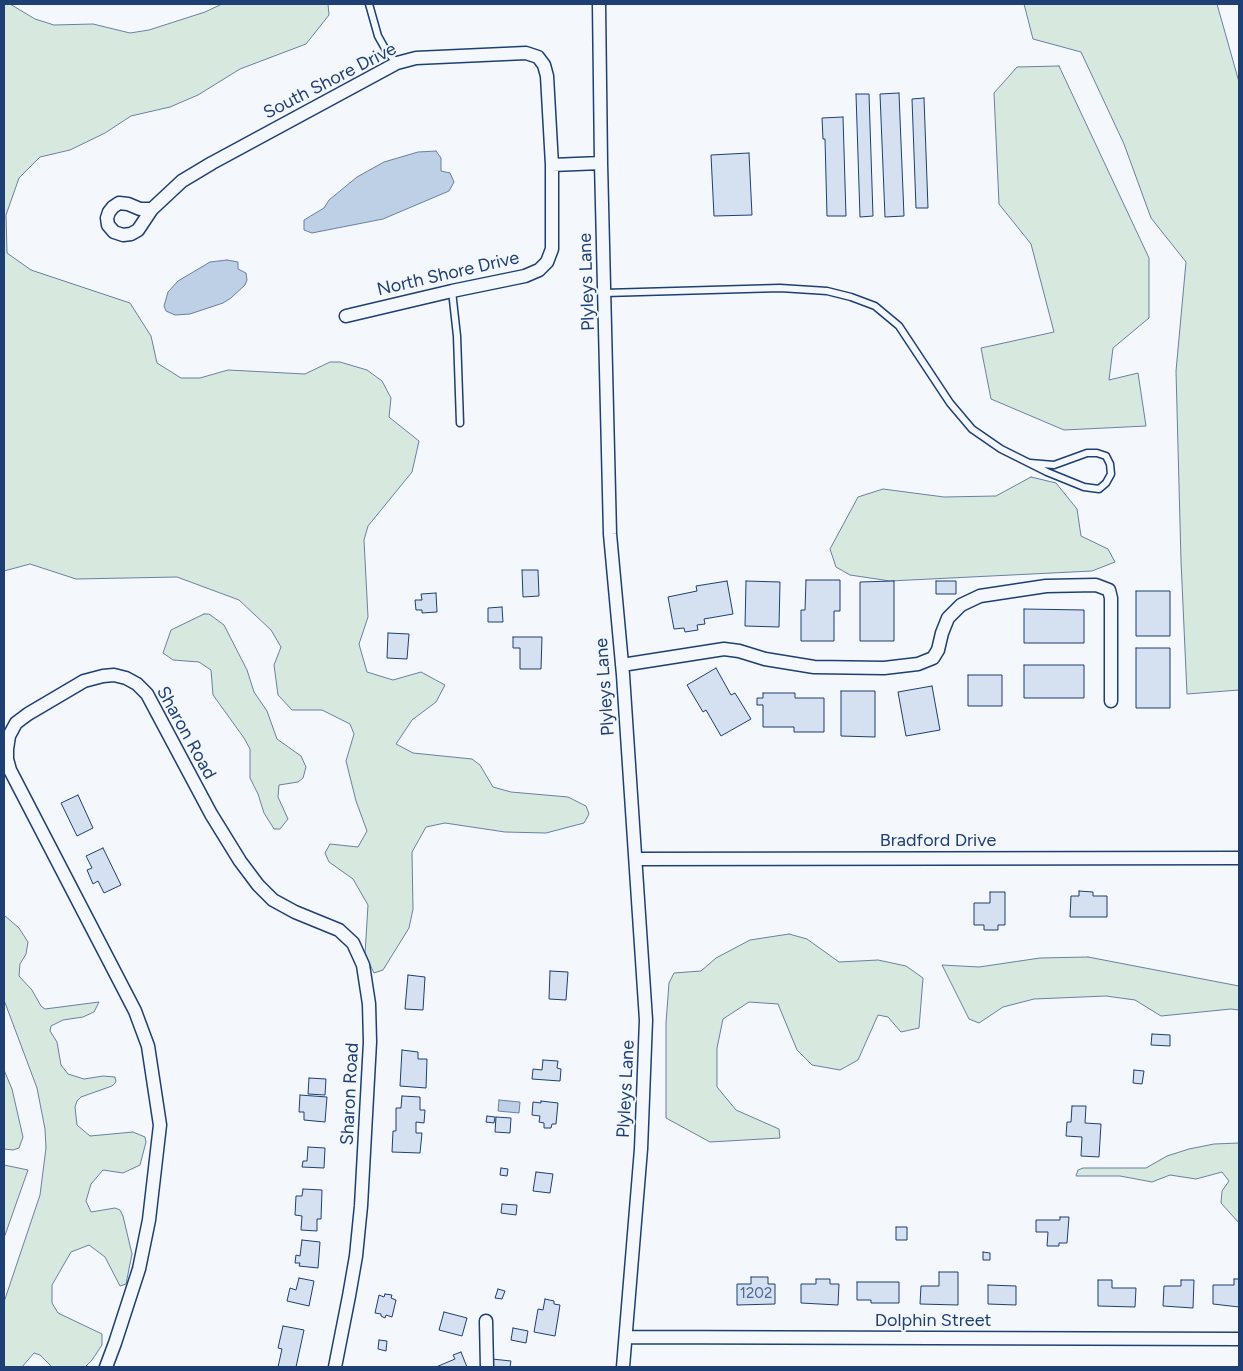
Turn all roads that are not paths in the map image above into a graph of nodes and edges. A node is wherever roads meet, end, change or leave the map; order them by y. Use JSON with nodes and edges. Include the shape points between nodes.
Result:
{"nodes":[{"id":1,"x":369,"y":4,"type":"edge"},
{"id":2,"x":599,"y":4,"type":"edge"},
{"id":3,"x":397,"y":64,"type":"junction"},
{"id":4,"x":601,"y":163,"type":"junction"},
{"id":5,"x":552,"y":165,"type":"junction"},
{"id":6,"x":152,"y":209,"type":"dead end"},
{"id":7,"x":452,"y":290,"type":"junction"},
{"id":8,"x":605,"y":293,"type":"junction"},
{"id":9,"x":346,"y":316,"type":"dead end"},
{"id":10,"x":460,"y":423,"type":"dead end"},
{"id":11,"x":1030,"y":464,"type":"junction"},
{"id":12,"x":622,"y":665,"type":"junction"},
{"id":13,"x":1111,"y":701,"type":"dead end"},
{"id":14,"x":636,"y":858,"type":"junction"},
{"id":15,"x":1239,"y":858,"type":"edge"},
{"id":16,"x":486,"y":1321,"type":"dead end"},
{"id":17,"x":627,"y":1338,"type":"junction"},
{"id":18,"x":1239,"y":1339,"type":"edge"},
{"id":19,"x":106,"y":1367,"type":"edge"},
{"id":20,"x":335,"y":1367,"type":"edge"},
{"id":21,"x":487,"y":1367,"type":"edge"},
{"id":22,"x":623,"y":1367,"type":"edge"}],
"edges":[{"from":1,"to":3,"type":"lane","via":[[378,36]]},
{"from":2,"to":4,"type":"street","name":"Plyleys Lane"},
{"from":3,"to":5,"type":"street","name":"South Shore Drive","via":[[416,58],[526,53],[538,57],[547,76]]},
{"from":3,"to":6,"type":"street","name":"South Shore Drive","via":[[212,163],[182,182]]},
{"from":4,"to":5,"type":"street"},
{"from":4,"to":8,"type":"street","name":"Plyleys Lane"},
{"from":5,"to":7,"type":"street","name":"North Shore Drive","via":[[553,237],[547,262],[525,276]]},
{"from":7,"to":9,"type":"street","name":"North Shore Drive"},
{"from":7,"to":10,"type":"lane"},
{"from":8,"to":11,"type":"lane","via":[[780,288],[827,291],[875,306],[899,326],[950,403],[972,429],[1001,450]]},
{"from":8,"to":12,"type":"street","name":"Plyleys Lane","via":[[610,534]]},
{"from":11,"to":11,"type":"lane","via":[[1084,487],[1099,489],[1110,474],[1106,456],[1097,453],[1054,464]]},
{"from":12,"to":13,"type":"street","via":[[724,649],[814,667],[884,668],[918,664],[933,658],[948,618],[961,605],[980,596],[1046,586],[1096,585],[1109,590],[1111,598]]},
{"from":12,"to":14,"type":"street","name":"Plyleys Lane"},
{"from":14,"to":15,"type":"street","name":"Bradford Drive"},
{"from":14,"to":17,"type":"street","name":"Plyleys Lane","via":[[646,1020],[641,1149]]},
{"from":16,"to":21,"type":"street"},
{"from":17,"to":18,"type":"street","name":"Dolphin Street"},
{"from":17,"to":22,"type":"street","name":"Plyleys Lane"},
{"from":19,"to":20,"type":"street","name":"Sharon Road","via":[[139,1269],[149,1220],[160,1124],[148,1046],[135,1010],[10,770],[7,749],[16,723],[28,714],[84,681],[114,675],[137,684],[147,694],[211,814],[258,885],[273,900],[338,930],[353,943],[363,965],[370,1042],[361,1206],[351,1288]]}]}
